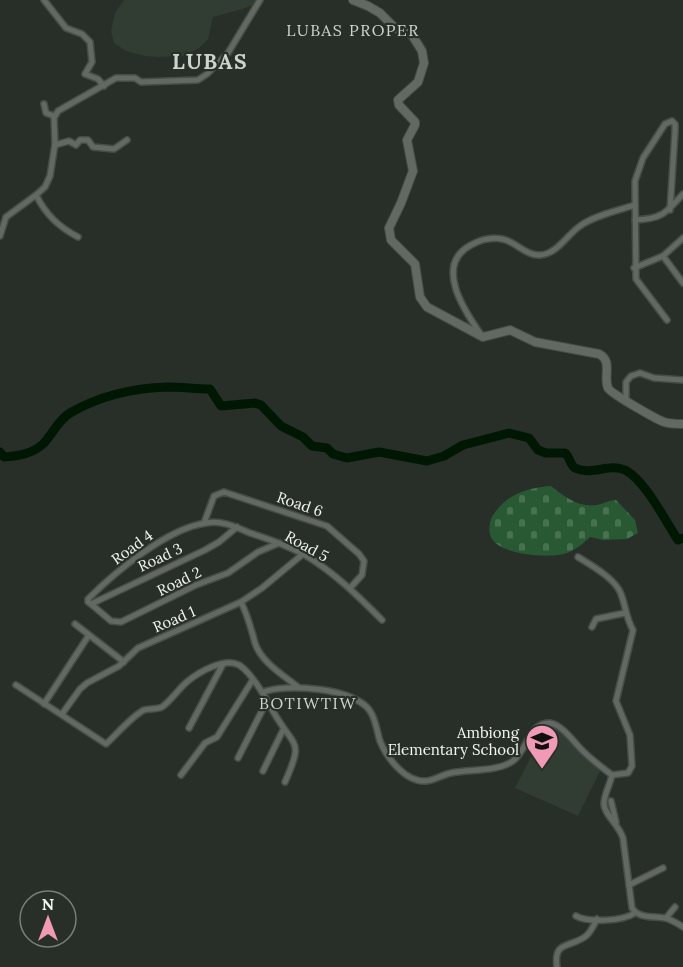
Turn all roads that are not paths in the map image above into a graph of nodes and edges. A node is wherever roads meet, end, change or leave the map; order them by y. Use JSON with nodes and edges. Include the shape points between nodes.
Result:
{"nodes":[{"id":1,"x":44,"y":0,"type":"edge"},
{"id":2,"x":260,"y":0,"type":"edge"},
{"id":3,"x":353,"y":0,"type":"edge"},
{"id":4,"x":104,"y":86,"type":"junction"},
{"id":5,"x":44,"y":104,"type":"dead end"},
{"id":6,"x":54,"y":116,"type":"junction"},
{"id":7,"x":127,"y":140,"type":"dead end"},
{"id":8,"x":55,"y":145,"type":"junction"},
{"id":9,"x":683,"y":194,"type":"edge"},
{"id":10,"x":36,"y":195,"type":"junction"},
{"id":11,"x":635,"y":205,"type":"junction"},
{"id":12,"x":670,"y":210,"type":"junction"},
{"id":13,"x":635,"y":220,"type":"junction"},
{"id":14,"x":0,"y":236,"type":"edge"},
{"id":15,"x":78,"y":237,"type":"dead end"},
{"id":16,"x":683,"y":238,"type":"edge"},
{"id":17,"x":663,"y":256,"type":"junction"},
{"id":18,"x":634,"y":268,"type":"junction"},
{"id":19,"x":683,"y":283,"type":"edge"},
{"id":20,"x":667,"y":320,"type":"dead end"},
{"id":21,"x":483,"y":337,"type":"junction"},
{"id":22,"x":683,"y":380,"type":"edge"},
{"id":23,"x":626,"y":402,"type":"junction"},
{"id":24,"x":683,"y":424,"type":"edge"},
{"id":25,"x":204,"y":523,"type":"junction"},
{"id":26,"x":237,"y":528,"type":"junction"},
{"id":27,"x":279,"y":543,"type":"junction"},
{"id":28,"x":303,"y":554,"type":"junction"},
{"id":29,"x":578,"y":557,"type":"dead end"},
{"id":30,"x":350,"y":588,"type":"junction"},
{"id":31,"x":241,"y":602,"type":"junction"},
{"id":32,"x":91,"y":604,"type":"junction"},
{"id":33,"x":625,"y":613,"type":"junction"},
{"id":34,"x":382,"y":620,"type":"dead end"},
{"id":35,"x":75,"y":624,"type":"dead end"},
{"id":36,"x":592,"y":627,"type":"dead end"},
{"id":37,"x":89,"y":635,"type":"junction"},
{"id":38,"x":124,"y":662,"type":"junction"},
{"id":39,"x":223,"y":664,"type":"junction"},
{"id":40,"x":252,"y":681,"type":"junction"},
{"id":41,"x":16,"y":685,"type":"dead end"},
{"id":42,"x":298,"y":687,"type":"junction"},
{"id":43,"x":263,"y":692,"type":"junction"},
{"id":44,"x":267,"y":701,"type":"junction"},
{"id":45,"x":44,"y":704,"type":"junction"},
{"id":46,"x":62,"y":714,"type":"junction"},
{"id":47,"x":189,"y":728,"type":"dead end"},
{"id":48,"x":283,"y":729,"type":"junction"},
{"id":49,"x":238,"y":758,"type":"dead end"},
{"id":50,"x":263,"y":771,"type":"dead end"},
{"id":51,"x":181,"y":775,"type":"dead end"},
{"id":52,"x":612,"y":775,"type":"junction"},
{"id":53,"x":285,"y":782,"type":"dead end"},
{"id":54,"x":611,"y":801,"type":"dead end"},
{"id":55,"x":617,"y":823,"type":"junction"},
{"id":56,"x":663,"y":868,"type":"dead end"},
{"id":57,"x":629,"y":885,"type":"junction"},
{"id":58,"x":675,"y":907,"type":"dead end"},
{"id":59,"x":635,"y":913,"type":"junction"},
{"id":60,"x":576,"y":916,"type":"dead end"},
{"id":61,"x":683,"y":917,"type":"edge"},
{"id":62,"x":666,"y":918,"type":"junction"},
{"id":63,"x":597,"y":919,"type":"junction"},
{"id":64,"x":676,"y":923,"type":"junction"},
{"id":65,"x":683,"y":927,"type":"edge"},
{"id":66,"x":557,"y":967,"type":"edge"}],
"edges":[{"from":1,"to":4,"type":"street","via":[[66,28],[87,36],[92,62],[85,74]]},
{"from":2,"to":4,"type":"street","via":[[228,53],[198,80],[141,82],[124,77]]},
{"from":3,"to":21,"type":"main road","via":[[412,35],[424,57],[418,82],[398,100],[415,122],[407,140],[413,171],[389,235],[415,264],[422,302]]},
{"from":4,"to":6,"type":"street"},
{"from":5,"to":6,"type":"street","via":[[46,113]]},
{"from":6,"to":8,"type":"street"},
{"from":7,"to":8,"type":"street","via":[[114,149],[93,147],[88,140],[80,140],[76,145],[69,141]]},
{"from":8,"to":10,"type":"street","via":[[50,176]]},
{"from":9,"to":12,"type":"street"},
{"from":10,"to":14,"type":"street","via":[[6,217]]},
{"from":10,"to":15,"type":"street","via":[[55,222]]},
{"from":11,"to":12,"type":"street","via":[[635,181],[643,158],[665,124],[672,121],[675,132]]},
{"from":11,"to":13,"type":"street"},
{"from":11,"to":21,"type":"street","via":[[581,225],[553,250],[540,255],[503,239],[477,242],[458,255],[455,288]]},
{"from":12,"to":13,"type":"street","via":[[654,219]]},
{"from":13,"to":18,"type":"street"},
{"from":16,"to":17,"type":"street"},
{"from":17,"to":18,"type":"street"},
{"from":17,"to":19,"type":"street"},
{"from":18,"to":20,"type":"street","via":[[636,279]]},
{"from":21,"to":23,"type":"main road","via":[[510,330],[535,342],[604,356],[608,389]]},
{"from":22,"to":23,"type":"street","via":[[635,374],[626,382]]},
{"from":23,"to":24,"type":"main road","via":[[667,423]]},
{"from":25,"to":26,"type":"street","name":"Road 5","via":[[223,522]]},
{"from":25,"to":30,"type":"street","name":"Road 6","via":[[214,496],[224,492],[327,526],[364,561],[362,575]]},
{"from":25,"to":32,"type":"street","name":"Road 4","via":[[148,549],[88,598]]},
{"from":26,"to":27,"type":"street","name":"Road 5"},
{"from":26,"to":32,"type":"street","name":"Road 3","via":[[205,550]]},
{"from":27,"to":28,"type":"street","name":"Road 5"},
{"from":27,"to":32,"type":"street","name":"Road 2","via":[[228,573],[121,622],[111,621]]},
{"from":28,"to":30,"type":"street","name":"Road 5"},
{"from":28,"to":31,"type":"street","name":"Road 1"},
{"from":29,"to":33,"type":"street","via":[[602,572],[620,590]]},
{"from":30,"to":34,"type":"street","name":"Road 5"},
{"from":31,"to":38,"type":"street","name":"Road 1","via":[[138,648]]},
{"from":31,"to":42,"type":"street","via":[[257,648],[269,664]]},
{"from":33,"to":36,"type":"street","via":[[596,619]]},
{"from":33,"to":52,"type":"street","via":[[633,630],[616,701],[630,735],[632,766],[628,773]]},
{"from":35,"to":37,"type":"street"},
{"from":37,"to":38,"type":"street"},
{"from":37,"to":45,"type":"street"},
{"from":38,"to":46,"type":"street","name":"Road 1","via":[[87,683]]},
{"from":39,"to":40,"type":"street","via":[[240,665]]},
{"from":39,"to":46,"type":"street","via":[[192,678],[162,707],[142,711],[106,744]]},
{"from":39,"to":47,"type":"street"},
{"from":40,"to":43,"type":"street"},
{"from":40,"to":51,"type":"street","via":[[217,737],[205,743]]},
{"from":41,"to":45,"type":"street"},
{"from":42,"to":43,"type":"street"},
{"from":42,"to":52,"type":"street","via":[[335,693],[365,705],[386,753],[404,774],[419,781],[511,762],[533,732],[548,723],[560,728]]},
{"from":43,"to":44,"type":"street"},
{"from":44,"to":48,"type":"street"},
{"from":44,"to":49,"type":"street"},
{"from":45,"to":46,"type":"street"},
{"from":48,"to":50,"type":"street"},
{"from":48,"to":53,"type":"street","via":[[296,747]]},
{"from":52,"to":55,"type":"street","via":[[604,805]]},
{"from":54,"to":55,"type":"street"},
{"from":55,"to":57,"type":"street","via":[[623,838]]},
{"from":56,"to":57,"type":"street"},
{"from":57,"to":59,"type":"street"},
{"from":58,"to":62,"type":"street"},
{"from":59,"to":62,"type":"street"},
{"from":59,"to":63,"type":"street","via":[[622,919]]},
{"from":60,"to":63,"type":"street"},
{"from":61,"to":64,"type":"street"},
{"from":62,"to":64,"type":"street"},
{"from":63,"to":66,"type":"street","via":[[585,937],[562,946]]},
{"from":64,"to":65,"type":"street"}]}
